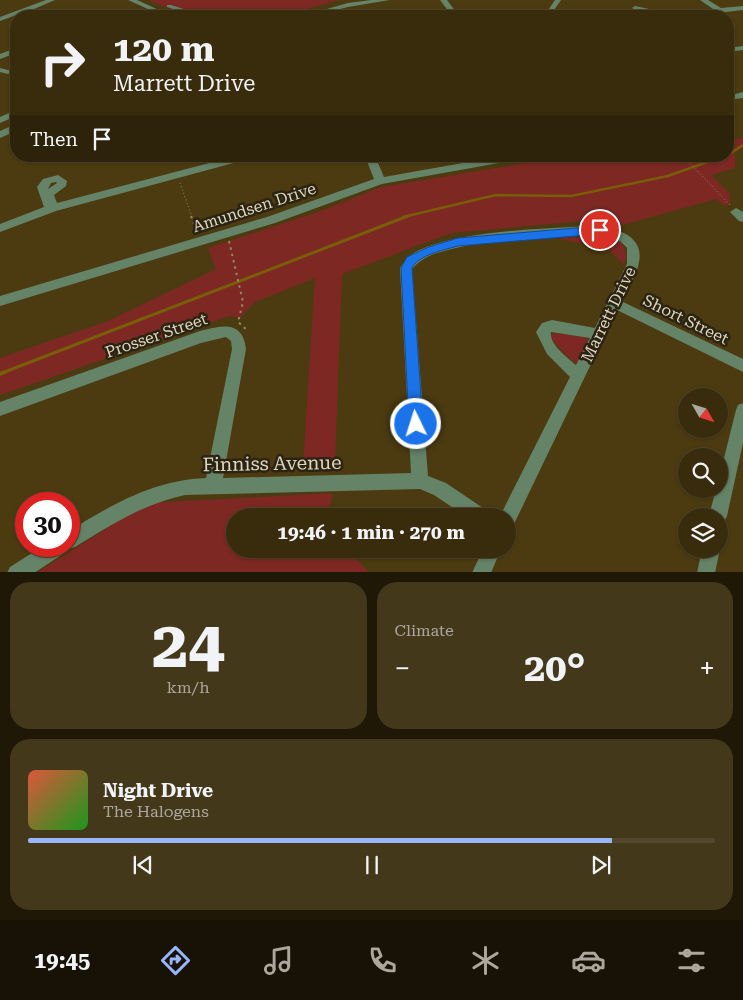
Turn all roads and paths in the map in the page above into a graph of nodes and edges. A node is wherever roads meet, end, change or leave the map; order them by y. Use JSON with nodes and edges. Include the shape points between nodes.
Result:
{"nodes":[{"id":1,"x":52,"y":0,"type":"edge"},
{"id":2,"x":132,"y":0,"type":"edge"},
{"id":3,"x":176,"y":0,"type":"edge"},
{"id":4,"x":382,"y":0,"type":"edge"},
{"id":5,"x":387,"y":0,"type":"edge"},
{"id":6,"x":443,"y":0,"type":"edge"},
{"id":7,"x":640,"y":0,"type":"edge"},
{"id":8,"x":703,"y":0,"type":"edge"},
{"id":9,"x":168,"y":6,"type":"junction"},
{"id":10,"x":635,"y":8,"type":"joint"},
{"id":11,"x":743,"y":8,"type":"edge"},
{"id":12,"x":28,"y":9,"type":"edge"},
{"id":13,"x":152,"y":10,"type":"edge"},
{"id":14,"x":160,"y":10,"type":"edge"},
{"id":15,"x":182,"y":10,"type":"edge"},
{"id":16,"x":328,"y":10,"type":"edge"},
{"id":17,"x":451,"y":10,"type":"edge"},
{"id":18,"x":644,"y":10,"type":"edge"},
{"id":19,"x":718,"y":10,"type":"edge"},
{"id":20,"x":728,"y":10,"type":"edge"},
{"id":21,"x":226,"y":162,"type":"edge"},
{"id":22,"x":372,"y":162,"type":"edge"},
{"id":23,"x":487,"y":162,"type":"edge"},
{"id":24,"x":688,"y":162,"type":"edge"},
{"id":25,"x":177,"y":175,"type":"junction"},
{"id":26,"x":380,"y":181,"type":"junction"},
{"id":27,"x":740,"y":215,"type":"edge"},
{"id":28,"x":0,"y":228,"type":"edge"},
{"id":29,"x":229,"y":239,"type":"dead end"},
{"id":30,"x":200,"y":242,"type":"junction"},
{"id":31,"x":0,"y":301,"type":"edge"},
{"id":32,"x":614,"y":303,"type":"junction"},
{"id":33,"x":246,"y":330,"type":"dead end"},
{"id":34,"x":599,"y":334,"type":"junction"},
{"id":35,"x":743,"y":366,"type":"edge"},
{"id":36,"x":578,"y":376,"type":"junction"},
{"id":37,"x":0,"y":409,"type":"edge"},
{"id":38,"x":742,"y":418,"type":"edge"},
{"id":39,"x":420,"y":481,"type":"junction"},
{"id":40,"x":213,"y":486,"type":"junction"},
{"id":41,"x":468,"y":508,"type":"edge"},
{"id":42,"x":513,"y":508,"type":"edge"},
{"id":43,"x":720,"y":508,"type":"edge"},
{"id":44,"x":80,"y":535,"type":"edge"},
{"id":45,"x":41,"y":557,"type":"edge"},
{"id":46,"x":488,"y":558,"type":"edge"},
{"id":47,"x":709,"y":558,"type":"edge"},
{"id":48,"x":16,"y":572,"type":"edge"},
{"id":49,"x":481,"y":572,"type":"edge"},
{"id":50,"x":706,"y":572,"type":"edge"}],
"edges":[{"from":1,"to":12,"type":"street"},
{"from":2,"to":13,"type":"street"},
{"from":3,"to":9,"type":"street"},
{"from":4,"to":5,"type":"street"},
{"from":4,"to":16,"type":"street"},
{"from":6,"to":17,"type":"street"},
{"from":7,"to":10,"type":"street"},
{"from":8,"to":19,"type":"street"},
{"from":9,"to":14,"type":"street"},
{"from":9,"to":15,"type":"street"},
{"from":10,"to":18,"type":"street"},
{"from":11,"to":20,"type":"street"},
{"from":21,"to":25,"type":"street"},
{"from":22,"to":26,"type":"street"},
{"from":23,"to":26,"type":"street","name":"Amundsen Drive"},
{"from":24,"to":27,"type":"path"},
{"from":25,"to":28,"type":"street","via":[[52,208]]},
{"from":25,"to":30,"type":"path"},
{"from":26,"to":30,"type":"street","name":"Amundsen Drive"},
{"from":29,"to":33,"type":"path","via":[[242,302],[238,322]]},
{"from":30,"to":31,"type":"street","name":"Amundsen Drive"},
{"from":32,"to":34,"type":"street","name":"Marrett Drive"},
{"from":32,"to":35,"type":"street","name":"Short Street"},
{"from":32,"to":39,"type":"street","name":"Marrett Drive","via":[[635,254],[629,242],[607,230],[458,242],[410,260],[406,268]]},
{"from":34,"to":36,"type":"street","name":"Marrett Drive"},
{"from":34,"to":36,"type":"street","via":[[552,326],[543,332],[551,348]]},
{"from":36,"to":42,"type":"street","name":"Marrett Drive"},
{"from":37,"to":40,"type":"street","name":"Prosser Street","via":[[200,337],[223,331],[232,333],[238,340],[239,349]]},
{"from":38,"to":43,"type":"street"},
{"from":39,"to":40,"type":"street","name":"Finniss Avenue"},
{"from":39,"to":41,"type":"street","name":"Finniss Avenue","via":[[440,489]]},
{"from":40,"to":44,"type":"street","name":"Finniss Avenue","via":[[186,486],[149,494]]},
{"from":45,"to":48,"type":"street"},
{"from":46,"to":49,"type":"street"},
{"from":47,"to":50,"type":"street"}]}
